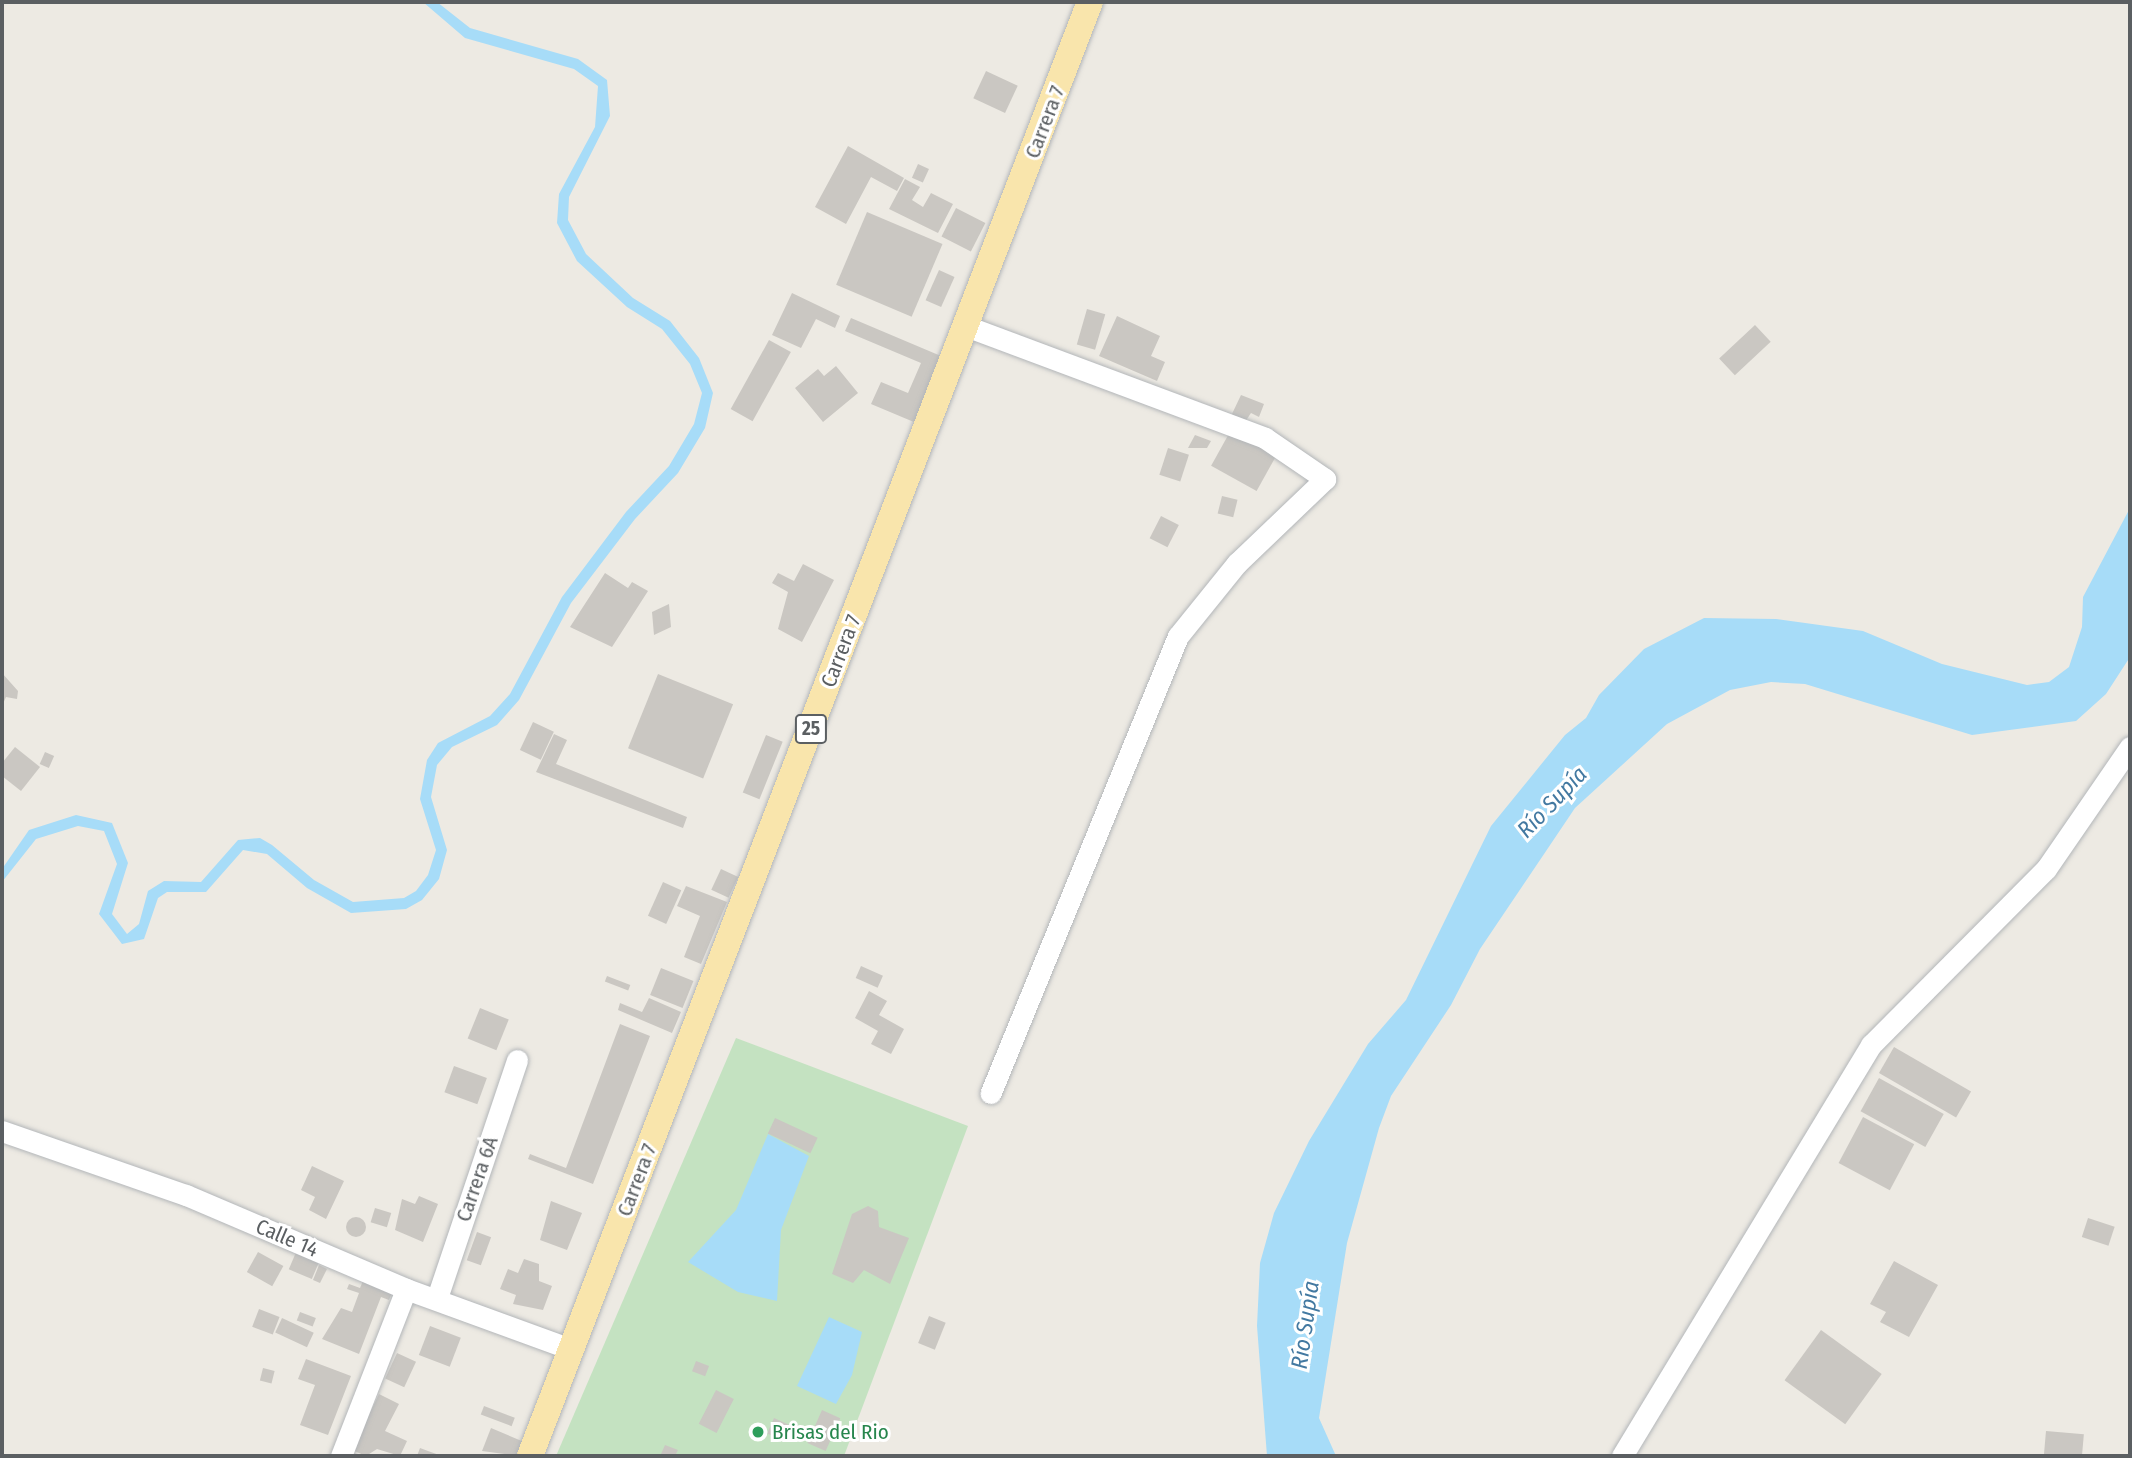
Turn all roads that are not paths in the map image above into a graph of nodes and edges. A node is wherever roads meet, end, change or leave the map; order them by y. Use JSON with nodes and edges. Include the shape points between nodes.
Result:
{"nodes":[{"id":1,"x":1090,"y":2,"type":"edge"},
{"id":2,"x":966,"y":327,"type":"junction"},
{"id":3,"x":2130,"y":747,"type":"edge"},
{"id":4,"x":517,"y":1060,"type":"dead end"},
{"id":5,"x":991,"y":1093,"type":"dead end"},
{"id":6,"x":2,"y":1131,"type":"edge"},
{"id":7,"x":406,"y":1289,"type":"junction"},
{"id":8,"x":437,"y":1298,"type":"junction"},
{"id":9,"x":571,"y":1349,"type":"junction"},
{"id":10,"x":341,"y":1456,"type":"edge"},
{"id":11,"x":530,"y":1456,"type":"edge"},
{"id":12,"x":1622,"y":1456,"type":"edge"}],
"edges":[{"from":1,"to":2,"type":"main road","name":"Carrera 7","number":"25"},
{"from":2,"to":5,"type":"street","via":[[1265,438],[1325,478],[1237,563],[1178,636]]},
{"from":2,"to":9,"type":"main road","name":"Carrera 7","number":"25"},
{"from":3,"to":12,"type":"street","via":[[2046,869],[1871,1045]]},
{"from":4,"to":8,"type":"street","name":"Carrera 6A"},
{"from":6,"to":7,"type":"street","name":"Calle 14","via":[[186,1195]]},
{"from":7,"to":8,"type":"street","name":"Calle 14"},
{"from":7,"to":10,"type":"street"},
{"from":8,"to":9,"type":"street","name":"Calle 14"},
{"from":9,"to":11,"type":"main road","name":"Carrera 7","number":"25"}]}
